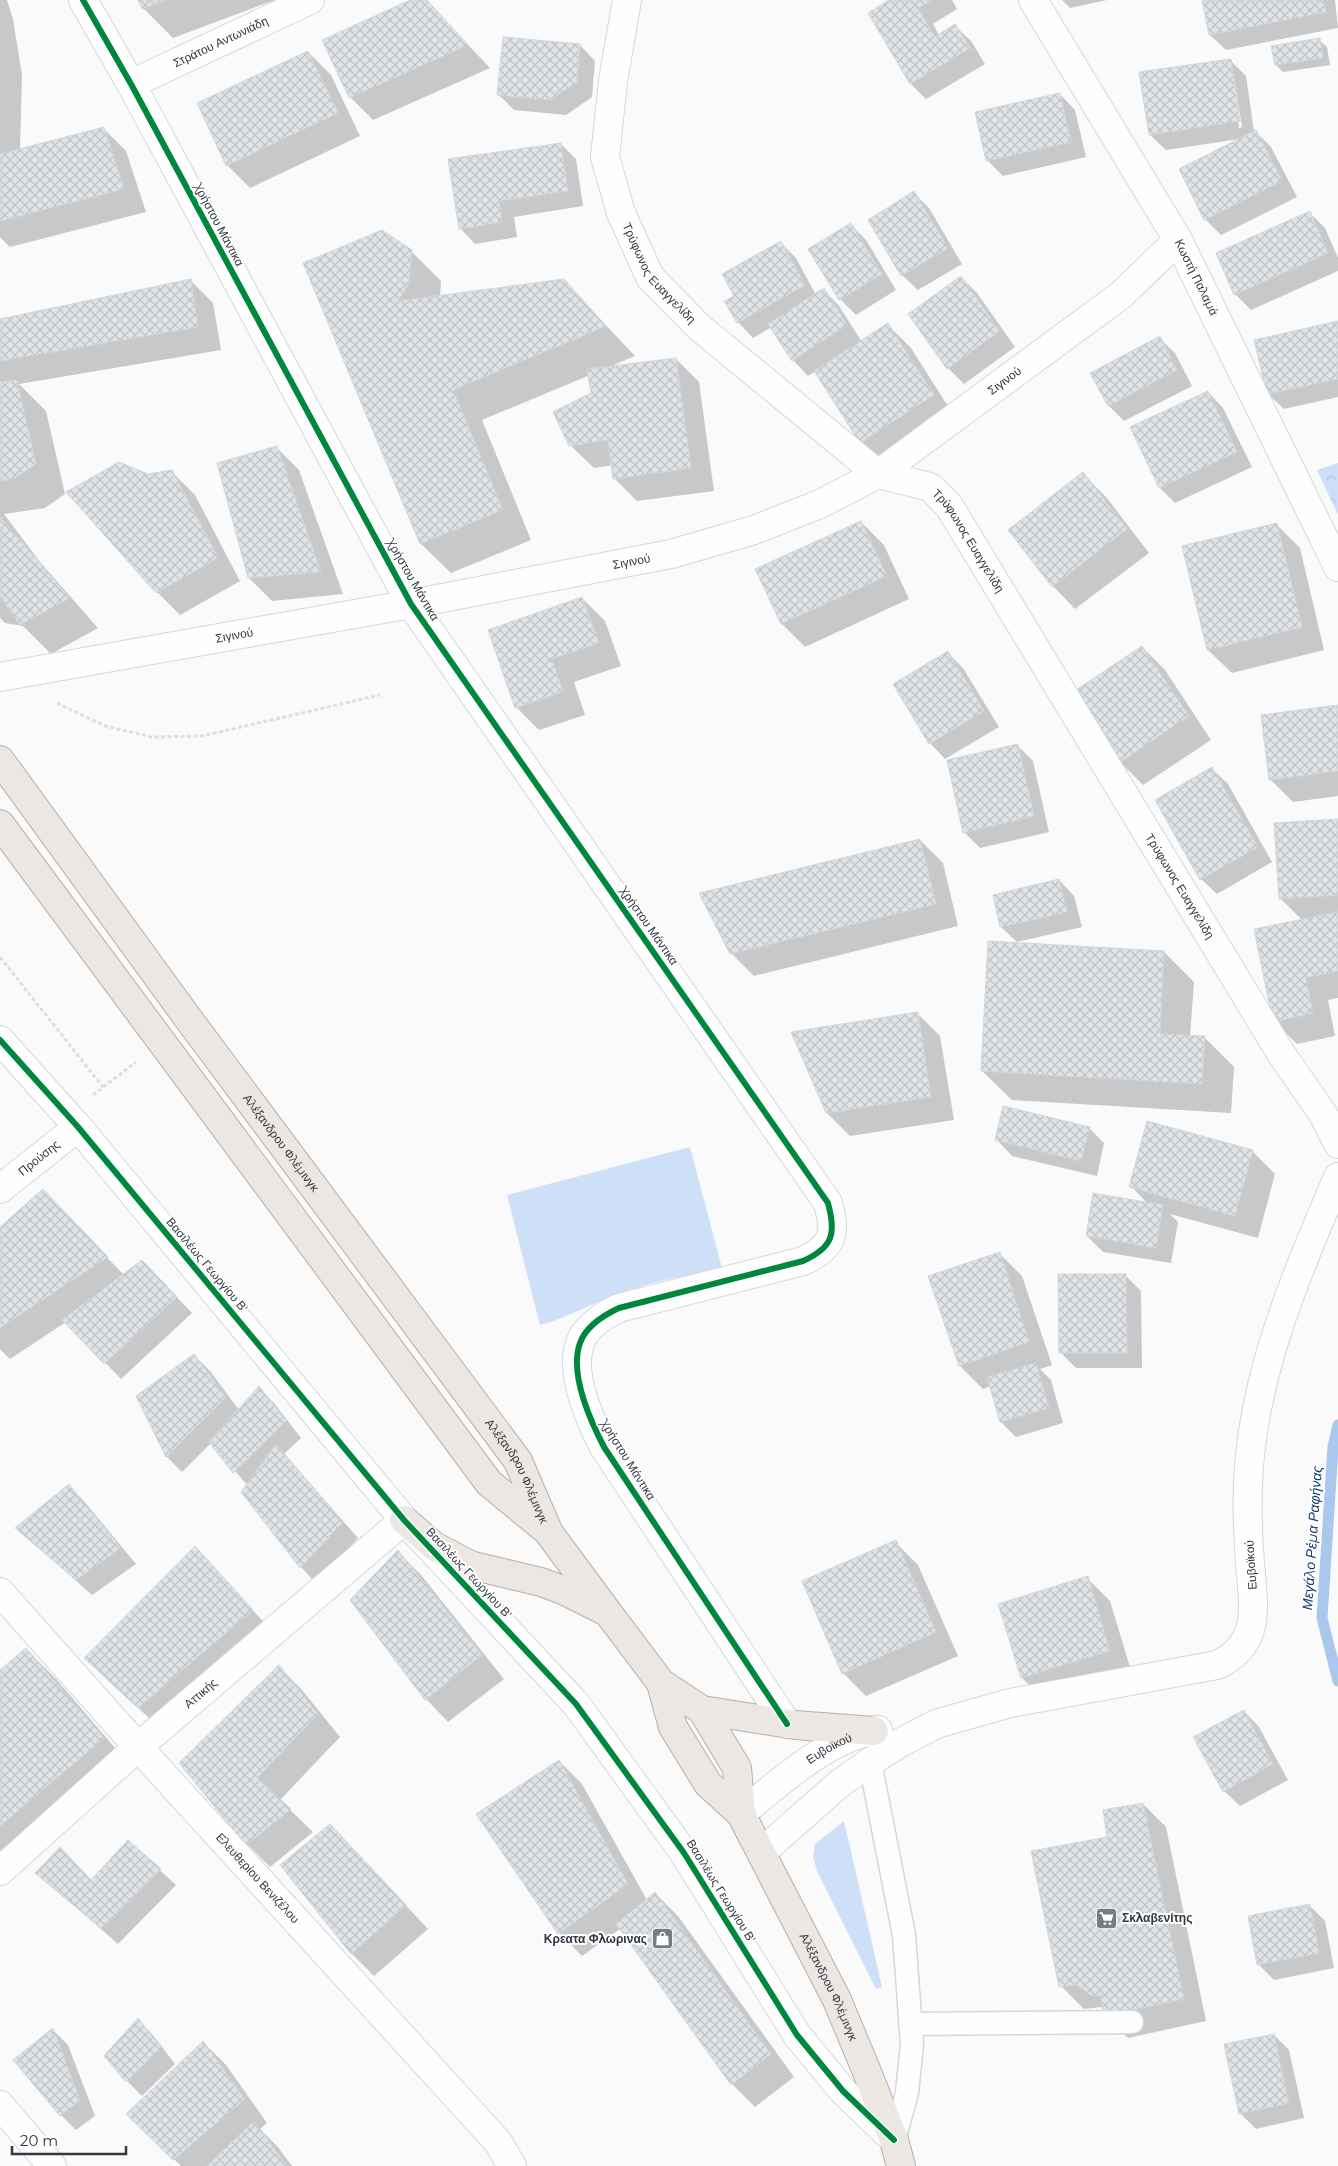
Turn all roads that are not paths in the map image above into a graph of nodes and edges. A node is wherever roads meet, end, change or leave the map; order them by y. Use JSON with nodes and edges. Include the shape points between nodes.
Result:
{"nodes":[{"id":1,"x":83,"y":0,"type":"edge"},
{"id":2,"x":310,"y":0,"type":"edge"},
{"id":3,"x":627,"y":0,"type":"edge"},
{"id":4,"x":1034,"y":0,"type":"edge"},
{"id":5,"x":131,"y":84,"type":"junction"},
{"id":6,"x":1178,"y":240,"type":"junction"},
{"id":7,"x":878,"y":474,"type":"junction"},
{"id":8,"x":1338,"y":567,"type":"edge"},
{"id":9,"x":412,"y":604,"type":"junction"},
{"id":10,"x":0,"y":677,"type":"edge"},
{"id":11,"x":0,"y":760,"type":"edge"},
{"id":12,"x":0,"y":824,"type":"edge"},
{"id":13,"x":0,"y":1040,"type":"edge"},
{"id":14,"x":72,"y":1121,"type":"junction"},
{"id":15,"x":1338,"y":1144,"type":"edge"},
{"id":16,"x":1338,"y":1177,"type":"edge"},
{"id":17,"x":0,"y":1189,"type":"edge"},
{"id":18,"x":404,"y":1520,"type":"junction"},
{"id":19,"x":549,"y":1533,"type":"junction"},
{"id":20,"x":0,"y":1592,"type":"edge"},
{"id":21,"x":609,"y":1614,"type":"junction"},
{"id":22,"x":661,"y":1683,"type":"junction"},
{"id":23,"x":702,"y":1710,"type":"junction"},
{"id":24,"x":787,"y":1724,"type":"junction"},
{"id":25,"x":936,"y":1724,"type":"junction"},
{"id":26,"x":874,"y":1731,"type":"junction"},
{"id":27,"x":138,"y":1747,"type":"junction"},
{"id":28,"x":870,"y":1762,"type":"junction"},
{"id":29,"x":741,"y":1814,"type":"junction"},
{"id":30,"x":762,"y":1852,"type":"junction"},
{"id":31,"x":0,"y":1872,"type":"edge"},
{"id":32,"x":1132,"y":2022,"type":"dead end"},
{"id":33,"x":910,"y":2024,"type":"junction"},
{"id":34,"x":1,"y":2109,"type":"edge"},
{"id":35,"x":894,"y":2140,"type":"junction"},
{"id":36,"x":52,"y":2166,"type":"edge"},
{"id":37,"x":512,"y":2166,"type":"edge"},
{"id":38,"x":901,"y":2166,"type":"edge"}],
"edges":[{"from":1,"to":5,"type":"street","name":"Χρήστου Μάντικα"},
{"from":2,"to":5,"type":"street","name":"Στράτου Αντωνιάδη"},
{"from":3,"to":7,"type":"street","name":"Τρύφωνος Ευαγγελίδη","via":[[613,81],[605,157],[621,213],[650,277],[699,328]]},
{"from":4,"to":6,"type":"street","name":"Κωστή Παλαμά"},
{"from":5,"to":9,"type":"street","name":"Χρήστου Μάντικα"},
{"from":6,"to":7,"type":"street","name":"Σιγινού","via":[[1121,295]]},
{"from":6,"to":8,"type":"street","name":"Κωστή Παλαμά"},
{"from":7,"to":9,"type":"street","name":"Σιγινού","via":[[820,504],[754,530],[671,554]]},
{"from":7,"to":15,"type":"street","name":"Τρύφωνος Ευαγγελίδη","via":[[930,487],[950,506]]},
{"from":9,"to":10,"type":"street","name":"Σιγινού"},
{"from":9,"to":24,"type":"street","name":"Χρήστου Μάντικα","via":[[828,1203],[833,1224],[830,1241],[819,1254],[803,1261],[619,1308],[604,1315],[589,1329],[580,1343],[577,1363],[590,1419],[604,1447]]},
{"from":11,"to":19,"type":"main road","name":"Αλέξανδρου Φλέμινγκ","via":[[518,1461]]},
{"from":12,"to":19,"type":"main road","name":"Αλέξανδρου Φλέμινγκ","via":[[488,1483]]},
{"from":13,"to":14,"type":"street","name":"Βασιλέως Γεωργίου Β'"},
{"from":14,"to":17,"type":"street","name":"Προύσης"},
{"from":14,"to":18,"type":"street","name":"Βασιλέως Γεωργίου Β'"},
{"from":16,"to":25,"type":"street","name":"Ευβοϊκού","via":[[1274,1336],[1255,1413],[1248,1484],[1254,1612],[1251,1629],[1241,1648],[1229,1660],[1217,1665],[1010,1702]]},
{"from":18,"to":21,"type":"main road","via":[[434,1546],[470,1565],[541,1582]]},
{"from":18,"to":27,"type":"street","name":"Αττικής"},
{"from":18,"to":35,"type":"street","name":"Βασιλέως Γεωργίου Β'","via":[[576,1704],[684,1853],[797,2035],[843,2091]]},
{"from":19,"to":21,"type":"main road","name":"Αλέξανδρου Φλέμινγκ"},
{"from":20,"to":27,"type":"street","name":"Ελευθερίου Βενιζέλου"},
{"from":21,"to":22,"type":"main road","name":"Αλέξανδρου Φλέμινγκ"},
{"from":22,"to":23,"type":"main road","name":"Αλέξανδρου Φλέμινγκ"},
{"from":22,"to":29,"type":"main road","name":"Αλέξανδρου Φλέμινγκ","via":[[673,1728],[708,1784]]},
{"from":23,"to":24,"type":"main road"},
{"from":23,"to":29,"type":"main road","name":"Αλέξανδρου Φλέμινγκ","via":[[736,1768]]},
{"from":24,"to":26,"type":"main road"},
{"from":25,"to":26,"type":"street","name":"Ευβοϊκού"},
{"from":25,"to":28,"type":"street","name":"Ευβοϊκού"},
{"from":26,"to":29,"type":"street","name":"Ευβοϊκού","via":[[809,1760]]},
{"from":27,"to":31,"type":"street","name":"Αττικής"},
{"from":27,"to":37,"type":"street","name":"Ελευθερίου Βενιζέλου","via":[[498,2142]]},
{"from":28,"to":30,"type":"street","name":"Ευβοϊκού","via":[[839,1784]]},
{"from":28,"to":33,"type":"lane","via":[[904,1935]]},
{"from":29,"to":30,"type":"main road","name":"Αλέξανδρου Φλέμινγκ"},
{"from":30,"to":35,"type":"main road","name":"Αλέξανδρου Φλέμινγκ","via":[[837,2000]]},
{"from":32,"to":33,"type":"lane"},
{"from":33,"to":35,"type":"lane","via":[[912,2044],[907,2093]]},
{"from":34,"to":36,"type":"street"},
{"from":35,"to":38,"type":"main road","name":"Αλέξανδρου Φλέμινγκ"}]}
